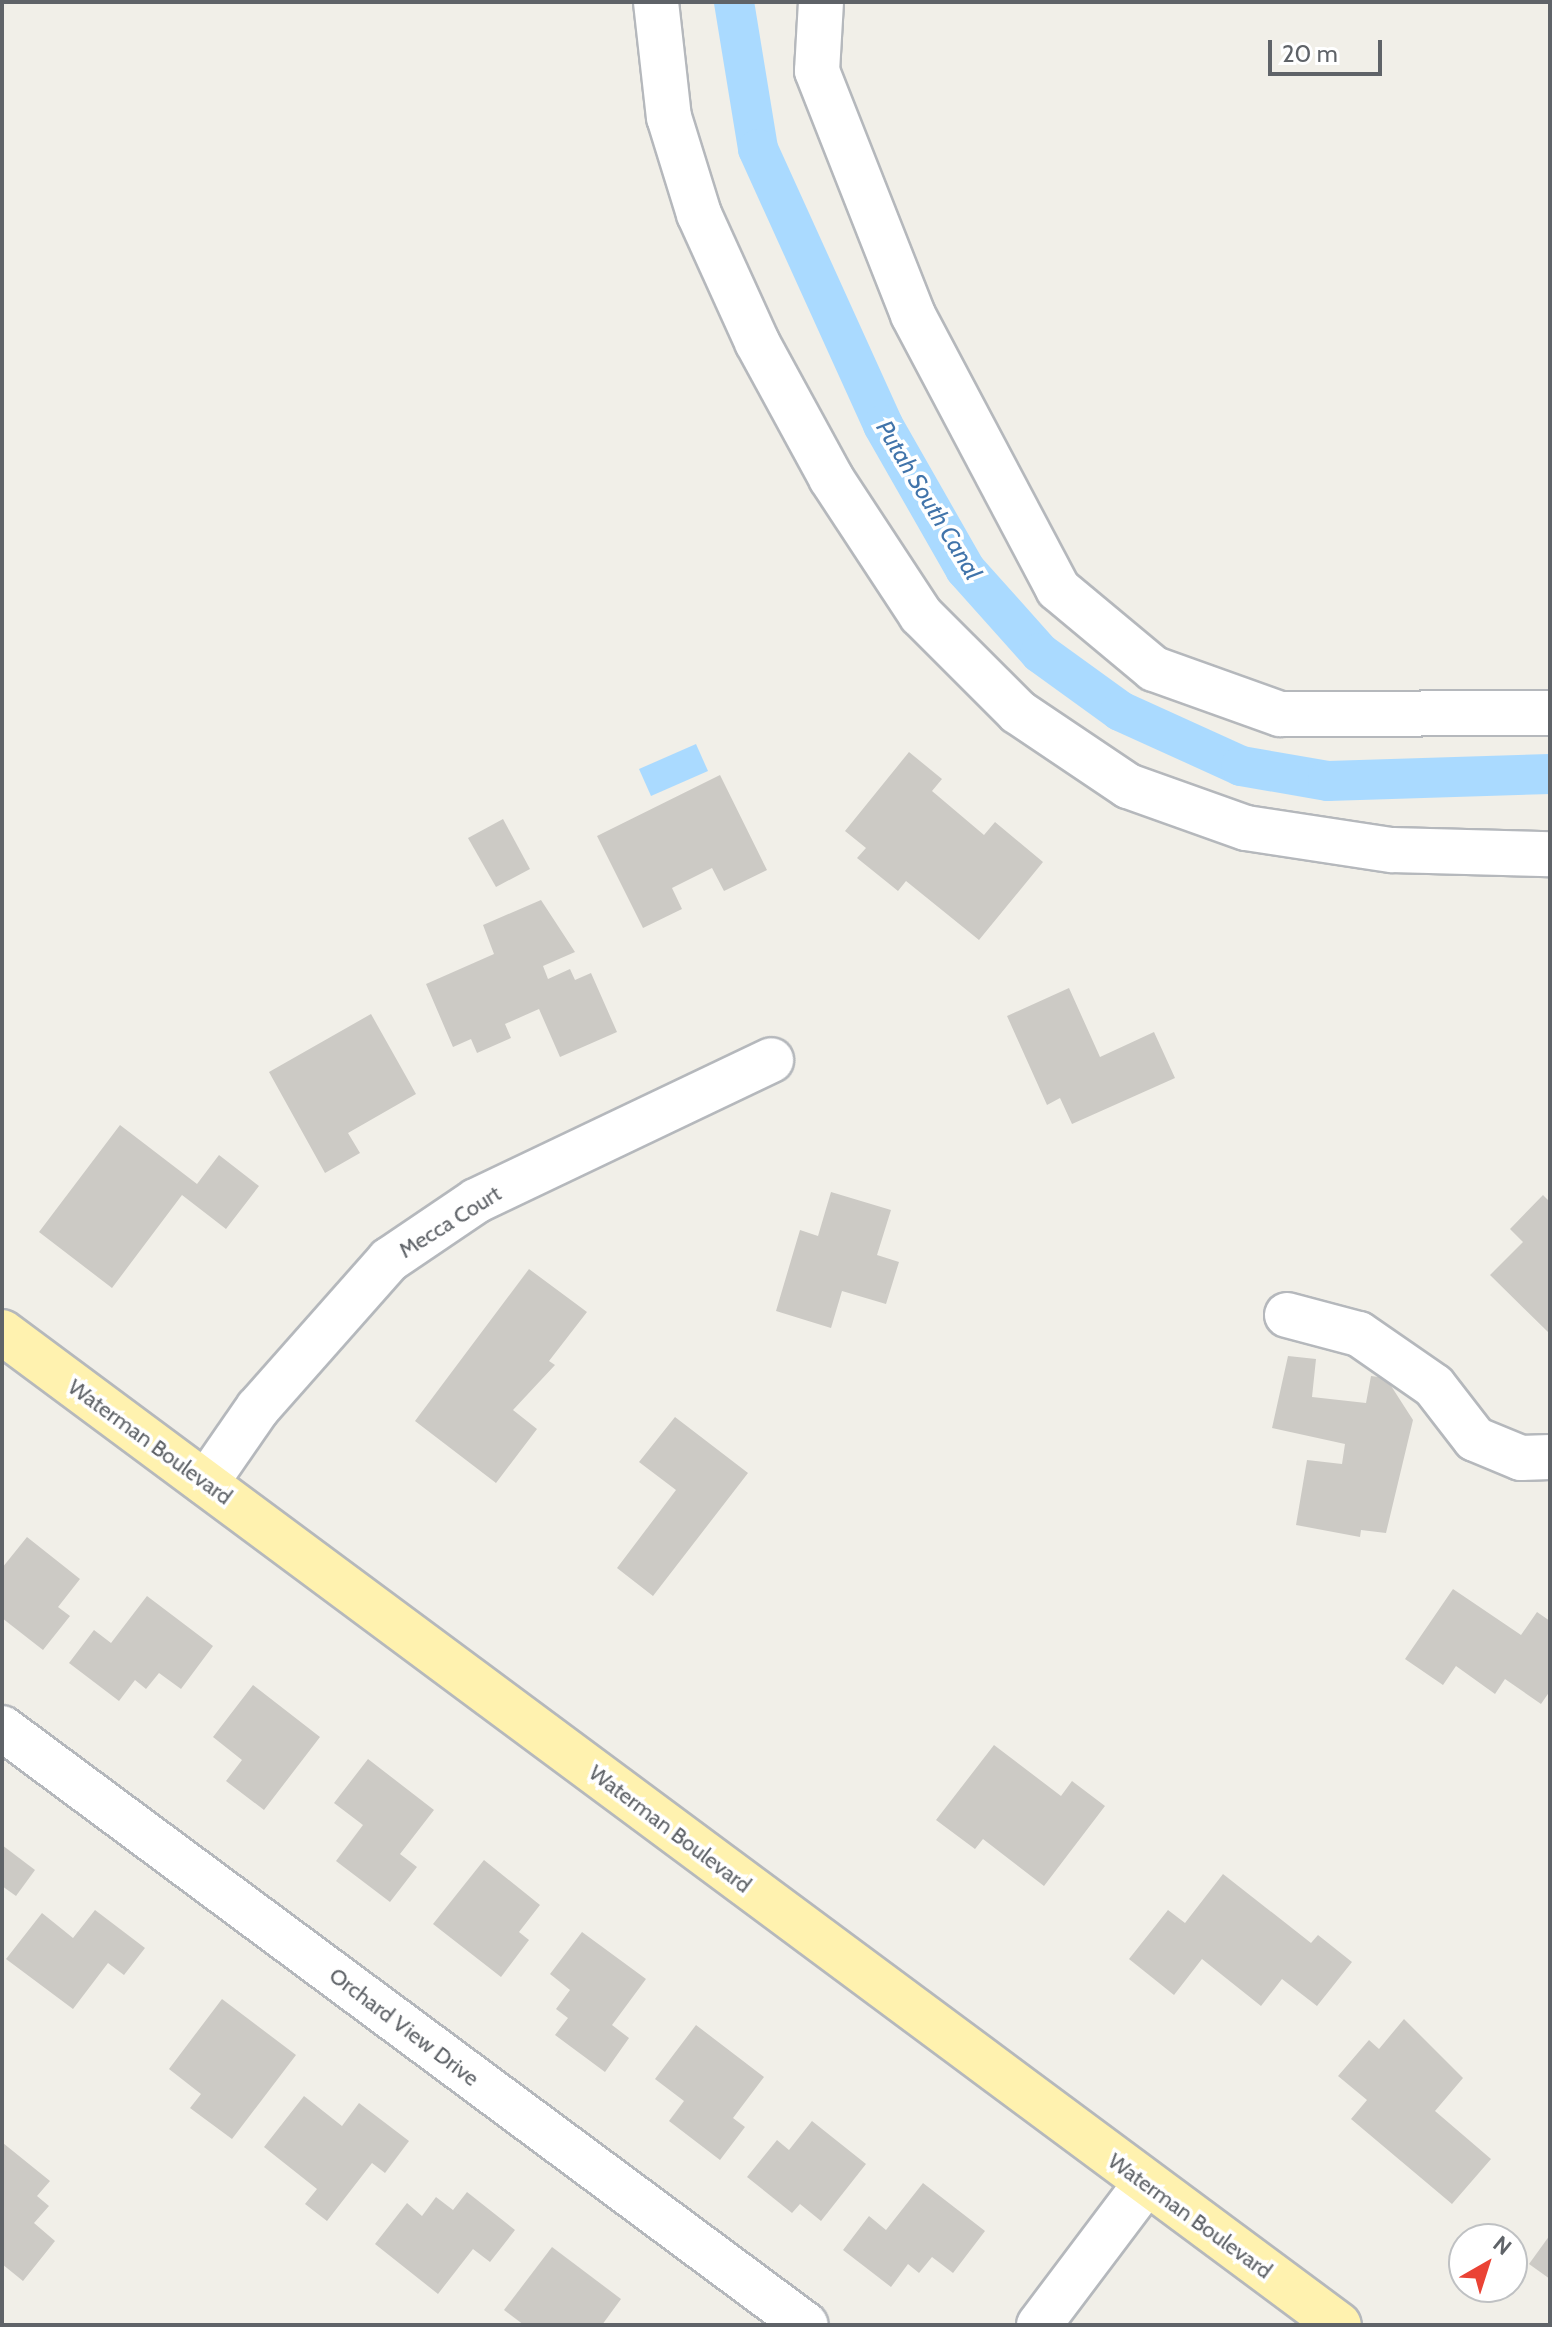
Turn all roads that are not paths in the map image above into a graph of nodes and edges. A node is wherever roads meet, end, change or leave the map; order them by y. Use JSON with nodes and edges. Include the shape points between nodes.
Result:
{"nodes":[{"id":1,"x":656,"y":2,"type":"edge"},
{"id":2,"x":821,"y":2,"type":"edge"},
{"id":3,"x":1550,"y":713,"type":"edge"},
{"id":4,"x":1550,"y":854,"type":"edge"},
{"id":5,"x":771,"y":1060,"type":"dead end"},
{"id":6,"x":1287,"y":1315,"type":"dead end"},
{"id":7,"x":2,"y":1332,"type":"edge"},
{"id":8,"x":1550,"y":1457,"type":"edge"},
{"id":9,"x":206,"y":1483,"type":"junction"},
{"id":10,"x":2,"y":1728,"type":"edge"},
{"id":11,"x":1146,"y":2183,"type":"junction"},
{"id":12,"x":806,"y":2325,"type":"edge"},
{"id":13,"x":1039,"y":2325,"type":"edge"},
{"id":14,"x":1339,"y":2325,"type":"edge"}],
"edges":[{"from":1,"to":4,"type":"street","via":[[669,117],[699,214],[757,342],[831,478],[921,615],[1018,712],[1128,786],[1246,828],[1392,850]]},
{"from":2,"to":3,"type":"street","via":[[817,71],[913,315],[1058,589],[1154,669],[1280,714]]},
{"from":5,"to":9,"type":"street","name":"Mecca Court","via":[[476,1201],[389,1260],[277,1385]]},
{"from":6,"to":8,"type":"street","via":[[1359,1334],[1434,1386],[1475,1439],[1521,1458]]},
{"from":7,"to":9,"type":"main road","name":"Waterman Boulevard"},
{"from":9,"to":11,"type":"main road","name":"Waterman Boulevard"},
{"from":10,"to":12,"type":"street","name":"Orchard View Drive"},
{"from":11,"to":13,"type":"street"},
{"from":11,"to":14,"type":"main road","name":"Waterman Boulevard"}]}
